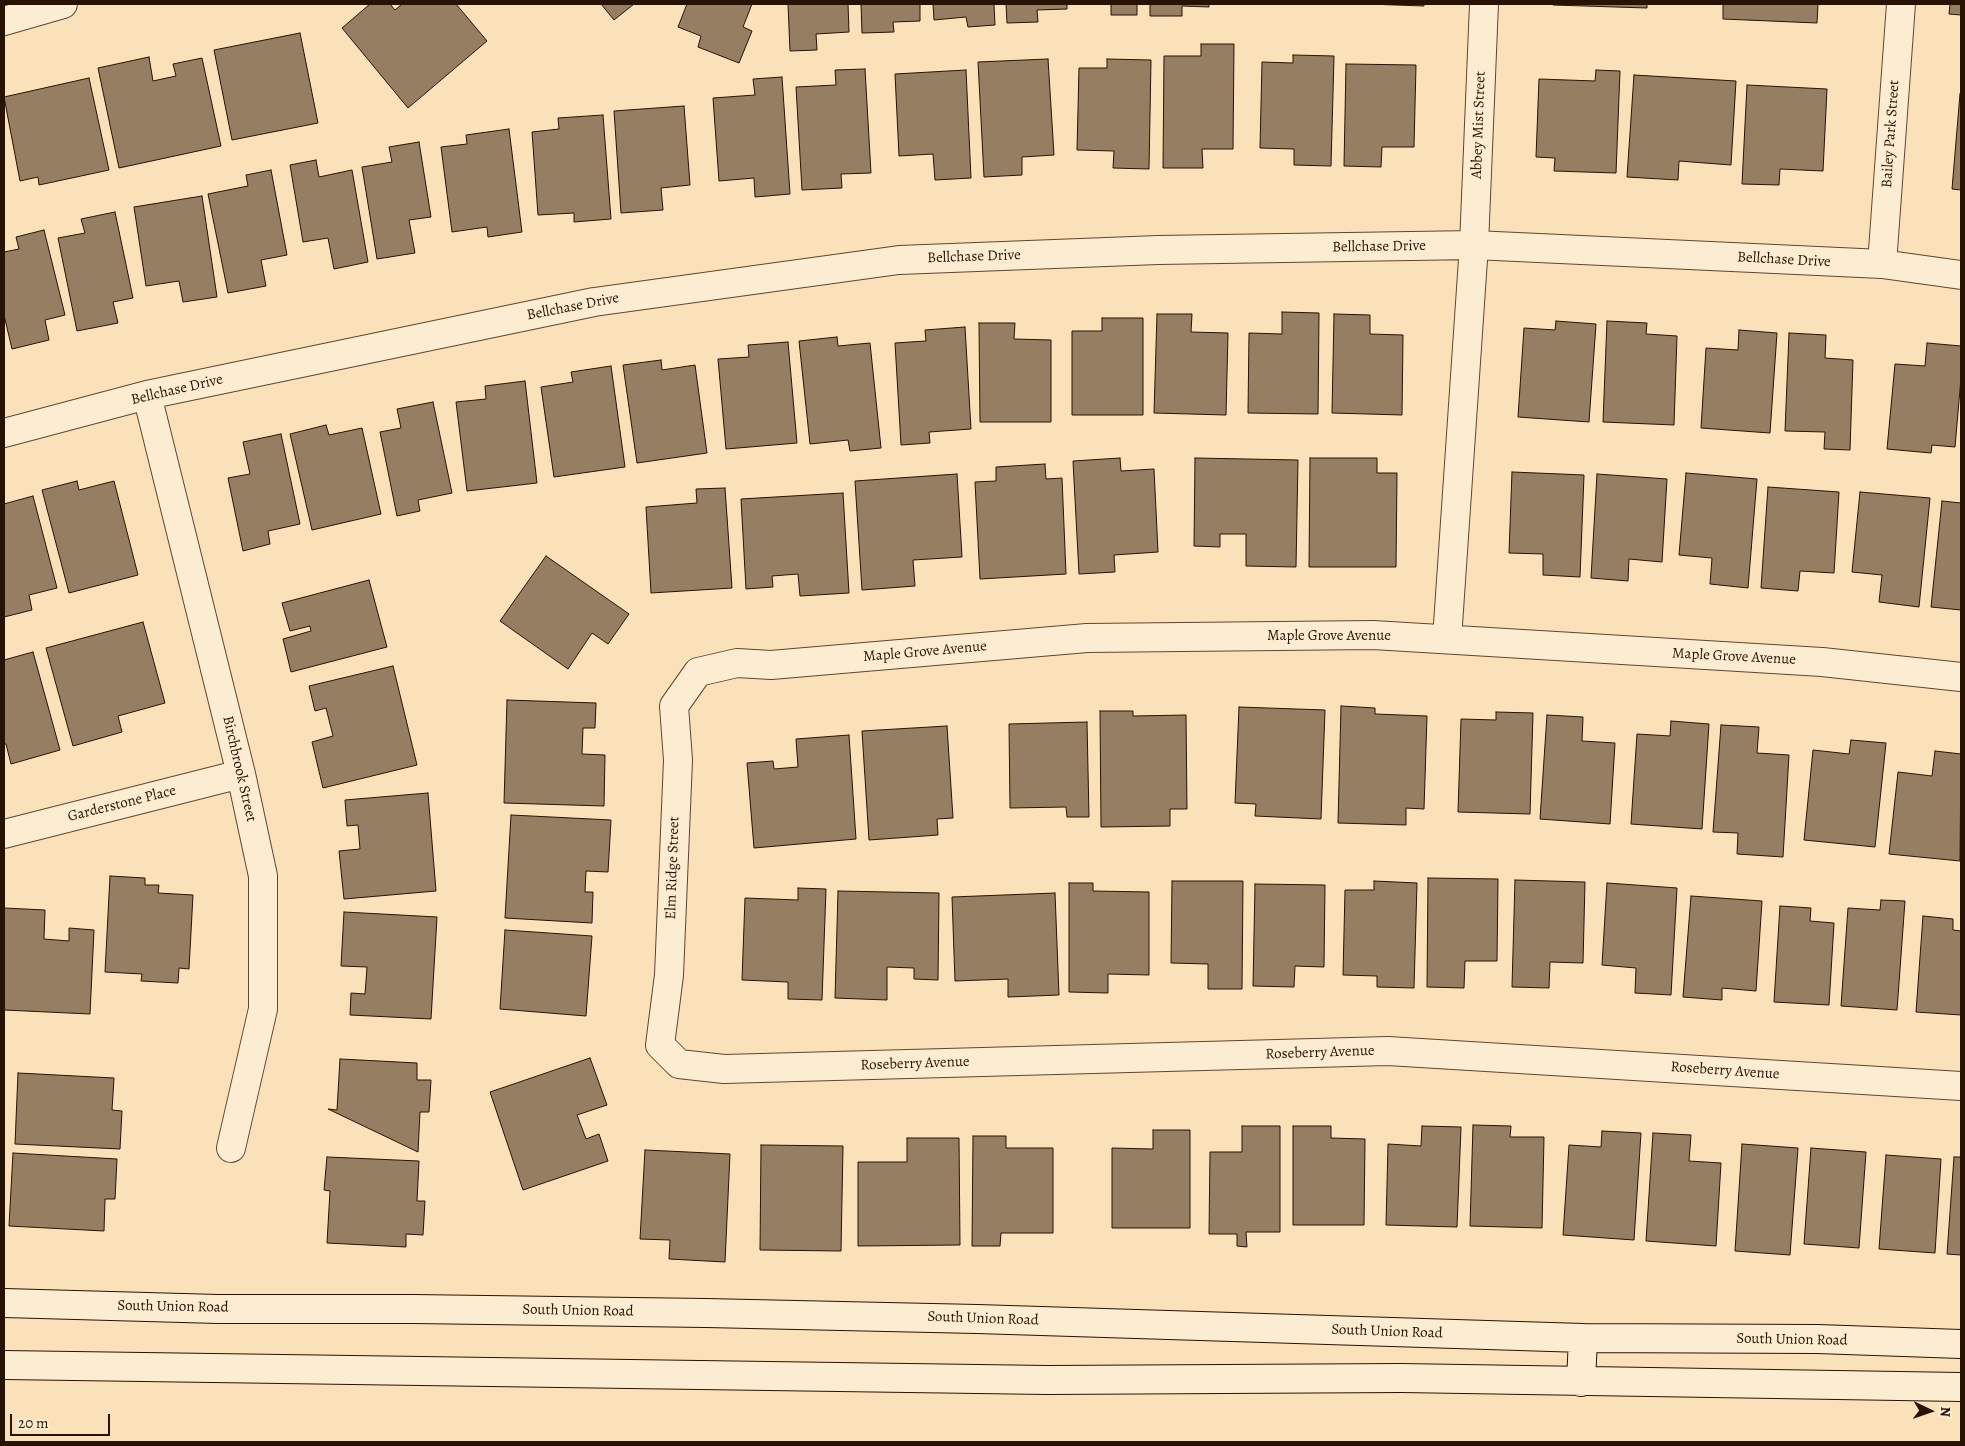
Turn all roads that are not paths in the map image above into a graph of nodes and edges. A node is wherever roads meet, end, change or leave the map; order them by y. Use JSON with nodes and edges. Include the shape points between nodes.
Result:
{"nodes":[{"id":1,"x":63,"y":4,"type":"edge"},
{"id":2,"x":1484,"y":4,"type":"edge"},
{"id":3,"x":1901,"y":4,"type":"edge"},
{"id":4,"x":4,"y":21,"type":"edge"},
{"id":5,"x":1474,"y":246,"type":"junction"},
{"id":6,"x":1882,"y":264,"type":"junction"},
{"id":7,"x":1961,"y":275,"type":"edge"},
{"id":8,"x":148,"y":395,"type":"junction"},
{"id":9,"x":4,"y":433,"type":"edge"},
{"id":10,"x":1447,"y":640,"type":"junction"},
{"id":11,"x":698,"y":672,"type":"joint"},
{"id":12,"x":1961,"y":677,"type":"edge"},
{"id":13,"x":241,"y":774,"type":"junction"},
{"id":14,"x":4,"y":834,"type":"edge"},
{"id":15,"x":678,"y":1064,"type":"joint"},
{"id":16,"x":1961,"y":1086,"type":"edge"},
{"id":17,"x":232,"y":1148,"type":"dead end"},
{"id":18,"x":4,"y":1303,"type":"edge"},
{"id":19,"x":1583,"y":1338,"type":"junction"},
{"id":20,"x":1961,"y":1344,"type":"edge"},
{"id":21,"x":4,"y":1364,"type":"edge"},
{"id":22,"x":1581,"y":1382,"type":"junction"},
{"id":23,"x":1961,"y":1387,"type":"edge"}],
"edges":[{"from":1,"to":4,"type":"street"},
{"from":2,"to":5,"type":"street","name":"Abbey Mist Street"},
{"from":3,"to":6,"type":"street","name":"Bailey Park Street"},
{"from":5,"to":6,"type":"street","name":"Bellchase Drive"},
{"from":5,"to":8,"type":"street","name":"Bellchase Drive","via":[[1158,250],[899,260],[594,302]]},
{"from":5,"to":10,"type":"street","name":"Abbey Mist Street"},
{"from":6,"to":7,"type":"street","name":"Bellchase Drive"},
{"from":8,"to":9,"type":"street","name":"Bellchase Drive"},
{"from":8,"to":13,"type":"street","name":"Birchbrook Street"},
{"from":10,"to":11,"type":"street","name":"Maple Grove Avenue","via":[[1374,635],[1087,638],[771,665],[737,663]]},
{"from":10,"to":12,"type":"street","name":"Maple Grove Avenue","via":[[1822,662]]},
{"from":11,"to":15,"type":"street","name":"Elm Ridge Street","via":[[674,706],[678,760],[669,975],[660,1045]]},
{"from":13,"to":14,"type":"street","name":"Garderstone Place"},
{"from":13,"to":17,"type":"street","name":"Birchbrook Street","via":[[263,876],[263,1009]]},
{"from":15,"to":16,"type":"street","name":"Roseberry Avenue","via":[[732,1069],[1388,1051]]},
{"from":18,"to":19,"type":"street","name":"South Union Road","via":[[218,1309],[958,1318]]},
{"from":19,"to":20,"type":"street","name":"South Union Road","via":[[1817,1339]]},
{"from":19,"to":22,"type":"street"},
{"from":21,"to":22,"type":"street","via":[[1047,1380],[1401,1378]]},
{"from":22,"to":23,"type":"street"}]}
